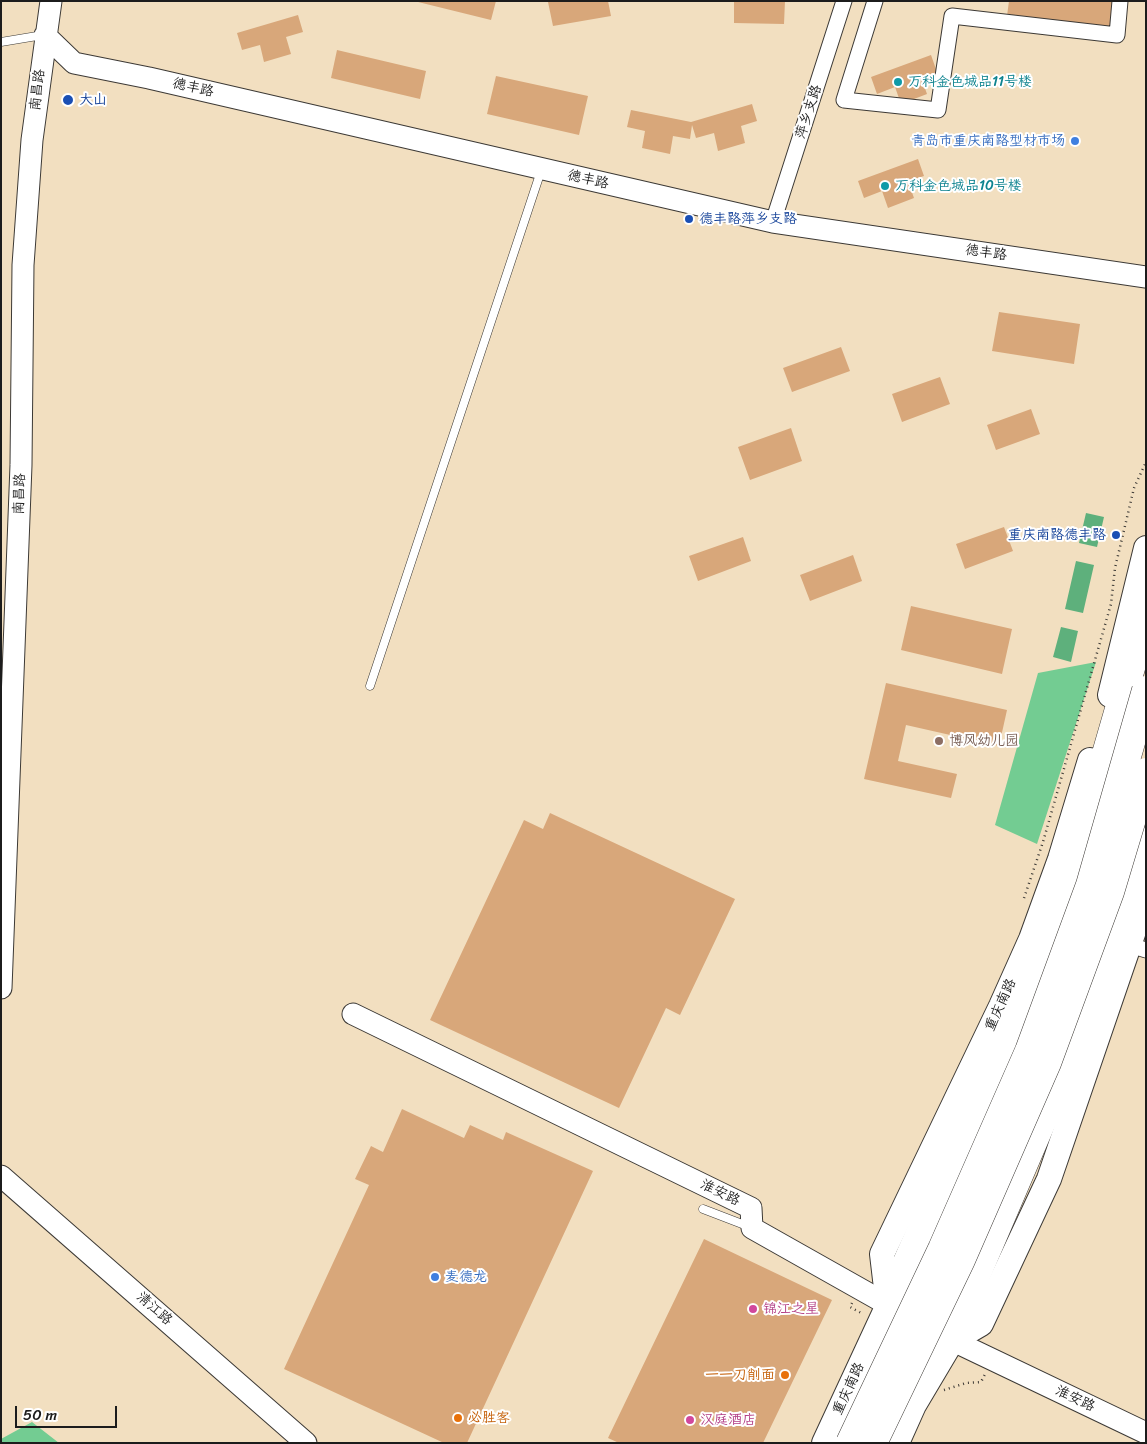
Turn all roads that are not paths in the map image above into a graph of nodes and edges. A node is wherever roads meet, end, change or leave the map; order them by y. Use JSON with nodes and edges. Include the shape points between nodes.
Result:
{"nodes":[{"id":1,"x":51,"y":1,"type":"edge"},
{"id":2,"x":844,"y":1,"type":"edge"},
{"id":3,"x":875,"y":1,"type":"edge"},
{"id":4,"x":1120,"y":1,"type":"edge"},
{"id":5,"x":45,"y":35,"type":"junction"},
{"id":6,"x":1,"y":42,"type":"edge"},
{"id":7,"x":542,"y":169,"type":"junction"},
{"id":8,"x":773,"y":222,"type":"junction"},
{"id":9,"x":1146,"y":277,"type":"edge"},
{"id":10,"x":1,"y":457,"type":"edge"},
{"id":11,"x":21,"y":466,"type":"junction"},
{"id":12,"x":1146,"y":548,"type":"edge"},
{"id":13,"x":1146,"y":616,"type":"edge"},
{"id":14,"x":370,"y":686,"type":"dead end"},
{"id":15,"x":1146,"y":690,"type":"edge"},
{"id":16,"x":1146,"y":772,"type":"edge"},
{"id":17,"x":1146,"y":841,"type":"edge"},
{"id":18,"x":1146,"y":896,"type":"edge"},
{"id":19,"x":1138,"y":948,"type":"edge"},
{"id":20,"x":1,"y":988,"type":"edge"},
{"id":21,"x":353,"y":1014,"type":"dead end"},
{"id":22,"x":1,"y":1176,"type":"edge"},
{"id":23,"x":703,"y":1209,"type":"dead end"},
{"id":24,"x":752,"y":1228,"type":"junction"},
{"id":25,"x":876,"y":1310,"type":"junction"},
{"id":26,"x":952,"y":1341,"type":"junction"},
{"id":27,"x":1146,"y":1432,"type":"edge"},
{"id":28,"x":306,"y":1443,"type":"edge"},
{"id":29,"x":824,"y":1443,"type":"edge"},
{"id":30,"x":850,"y":1443,"type":"edge"},
{"id":31,"x":874,"y":1443,"type":"edge"},
{"id":32,"x":897,"y":1443,"type":"edge"}],
"edges":[{"from":1,"to":5,"type":"street","name":"南昌路"},
{"from":2,"to":8,"type":"street","name":"萍乡支路"},
{"from":3,"to":4,"type":"street","via":[[844,100],[938,110],[952,16],[1117,35]]},
{"from":5,"to":6,"type":"lane"},
{"from":5,"to":7,"type":"street","name":"德丰路","via":[[74,63]]},
{"from":5,"to":11,"type":"street","name":"南昌路","via":[[32,140],[23,265]]},
{"from":7,"to":8,"type":"street","name":"德丰路"},
{"from":7,"to":14,"type":"lane"},
{"from":8,"to":9,"type":"street","name":"德丰路"},
{"from":10,"to":11,"type":"street"},
{"from":11,"to":20,"type":"street","name":"南昌路"},
{"from":12,"to":25,"type":"main road","name":"重庆南路","via":[[1113,682],[1060,860],[1031,939],[1001,1006],[882,1254]]},
{"from":13,"to":25,"type":"highway","via":[[1073,868],[1021,1014],[925,1222]]},
{"from":15,"to":30,"type":"highway","bridge":true,"via":[[1090,885],[1029,1051],[942,1250]]},
{"from":16,"to":31,"type":"highway","bridge":true,"via":[[1110,892],[1047,1063],[961,1260]]},
{"from":17,"to":26,"type":"highway","via":[[1127,902],[1064,1070],[972,1286]]},
{"from":18,"to":19,"type":"main road"},
{"from":19,"to":26,"type":"main road","via":[[1124,959],[1050,1179],[981,1324]]},
{"from":21,"to":24,"type":"street","name":"淮安路","via":[[751,1208]]},
{"from":22,"to":28,"type":"street","name":"清江路"},
{"from":23,"to":24,"type":"lane"},
{"from":24,"to":25,"type":"street","name":"淮安路","via":[[858,1288]]},
{"from":25,"to":26,"type":"street","name":"淮安路"},
{"from":25,"to":29,"type":"main road","name":"重庆南路"},
{"from":26,"to":27,"type":"street","name":"淮安路"},
{"from":26,"to":32,"type":"main road","via":[[914,1405]]}]}
